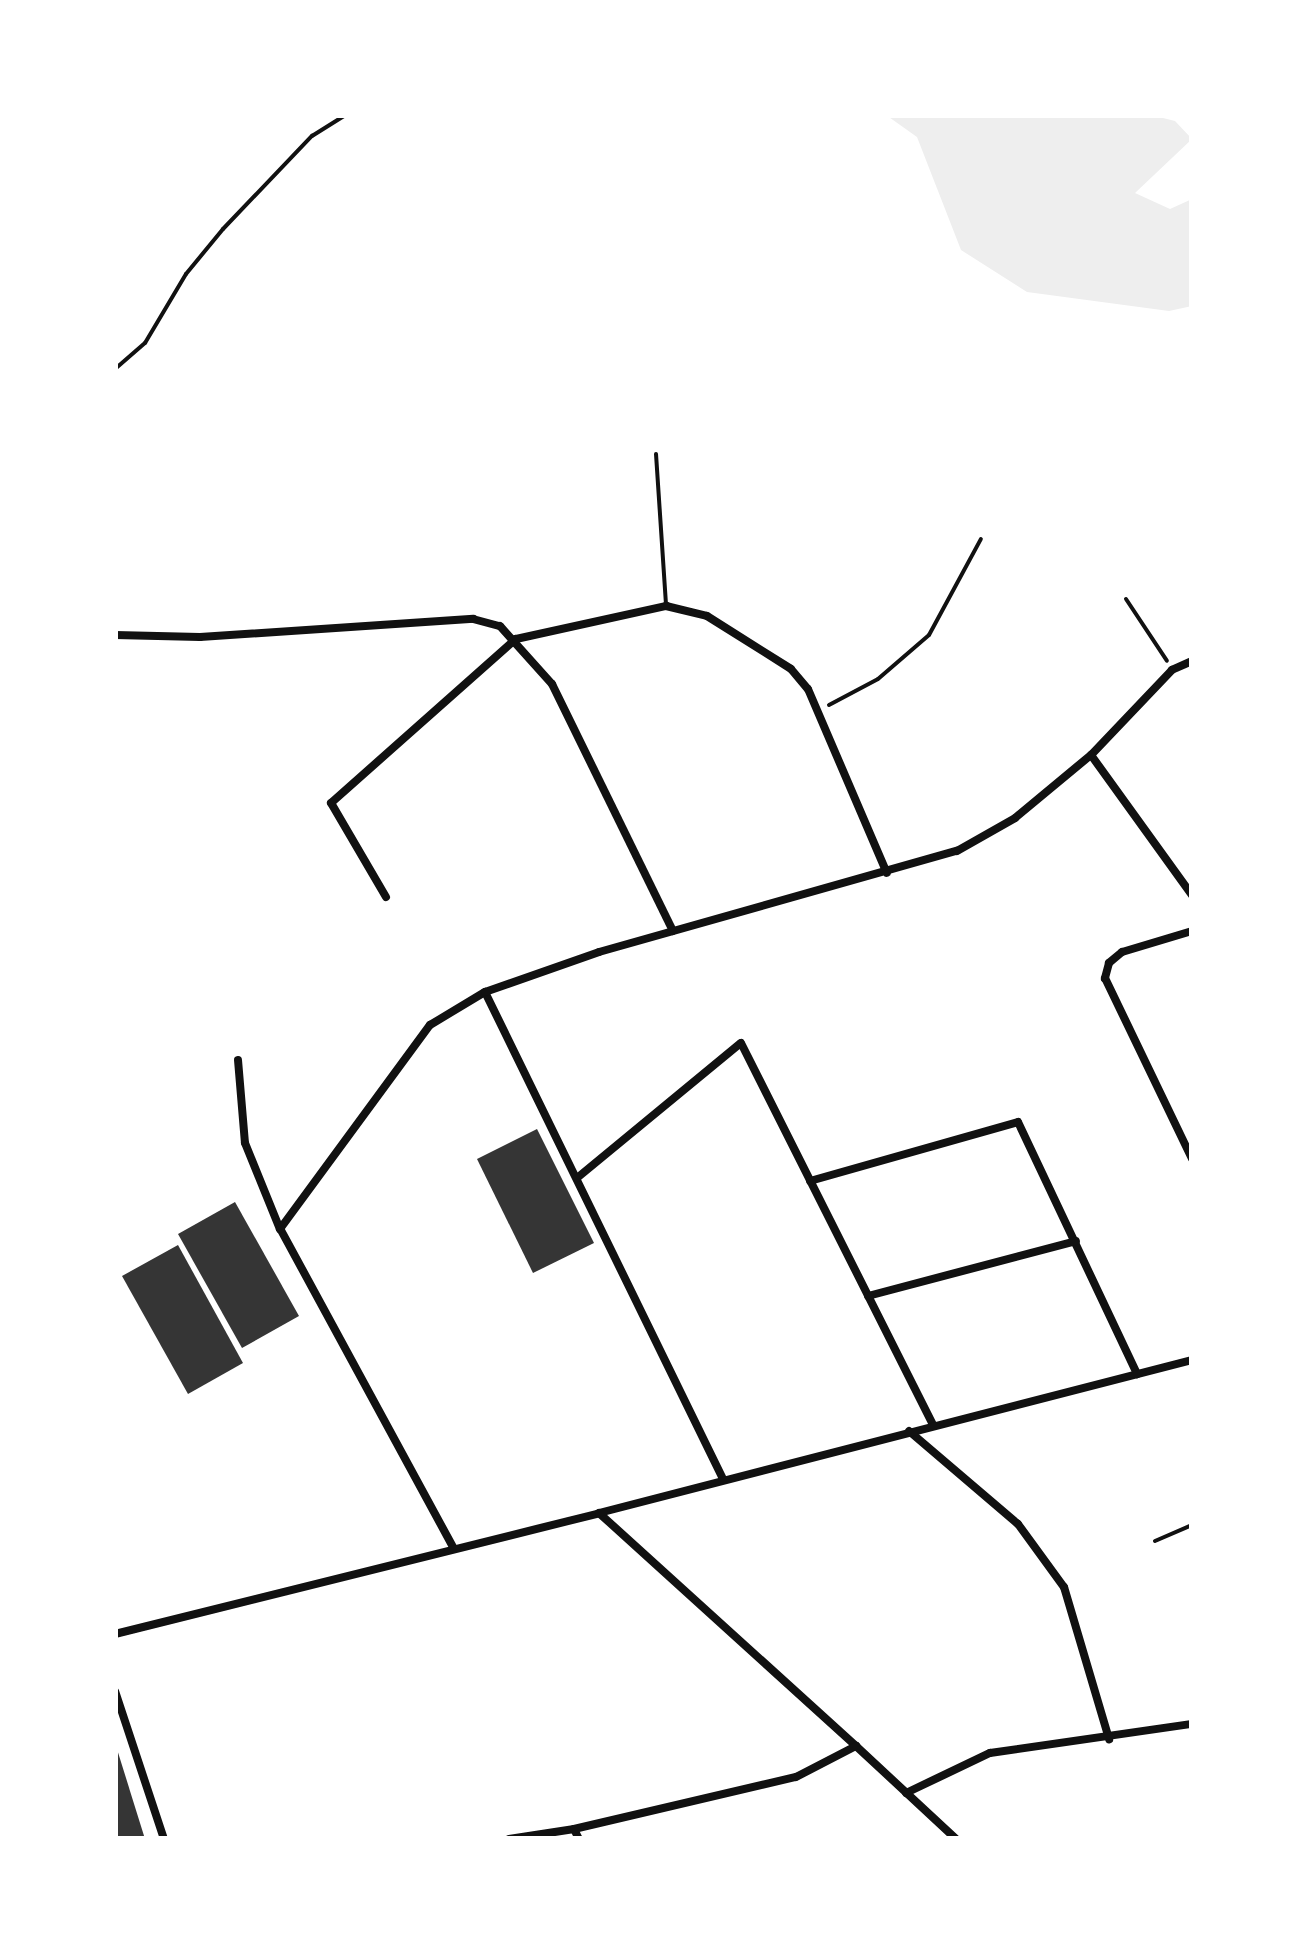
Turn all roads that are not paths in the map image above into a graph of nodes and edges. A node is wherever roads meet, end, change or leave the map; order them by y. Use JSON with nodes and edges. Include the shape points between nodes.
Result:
{"nodes":[{"id":1,"x":346,"y":115,"type":"edge"},
{"id":2,"x":115,"y":369,"type":"edge"},
{"id":3,"x":656,"y":454,"type":"dead end"},
{"id":4,"x":666,"y":606,"type":"junction"},
{"id":5,"x":115,"y":636,"type":"edge"},
{"id":6,"x":516,"y":638,"type":"junction"},
{"id":7,"x":1192,"y":661,"type":"edge"},
{"id":8,"x":1092,"y":755,"type":"junction"},
{"id":9,"x":886,"y":873,"type":"junction"},
{"id":10,"x":1192,"y":895,"type":"edge"},
{"id":11,"x":386,"y":897,"type":"dead end"},
{"id":12,"x":673,"y":931,"type":"junction"},
{"id":13,"x":1192,"y":931,"type":"edge"},
{"id":14,"x":485,"y":992,"type":"junction"},
{"id":15,"x":238,"y":1060,"type":"dead end"},
{"id":16,"x":1192,"y":1159,"type":"edge"},
{"id":17,"x":578,"y":1178,"type":"junction"},
{"id":18,"x":810,"y":1181,"type":"junction"},
{"id":19,"x":280,"y":1228,"type":"junction"},
{"id":20,"x":1076,"y":1241,"type":"junction"},
{"id":21,"x":868,"y":1296,"type":"junction"},
{"id":22,"x":1192,"y":1360,"type":"edge"},
{"id":23,"x":1137,"y":1374,"type":"junction"},
{"id":24,"x":933,"y":1425,"type":"junction"},
{"id":25,"x":910,"y":1430,"type":"junction"},
{"id":26,"x":723,"y":1479,"type":"junction"},
{"id":27,"x":598,"y":1512,"type":"junction"},
{"id":28,"x":1192,"y":1525,"type":"edge"},
{"id":29,"x":1155,"y":1541,"type":"dead end"},
{"id":30,"x":453,"y":1548,"type":"junction"},
{"id":31,"x":115,"y":1634,"type":"edge"},
{"id":32,"x":115,"y":1691,"type":"edge"},
{"id":33,"x":1192,"y":1724,"type":"edge"},
{"id":34,"x":1110,"y":1739,"type":"junction"},
{"id":35,"x":856,"y":1746,"type":"junction"},
{"id":36,"x":906,"y":1792,"type":"junction"},
{"id":37,"x":574,"y":1829,"type":"junction"},
{"id":38,"x":164,"y":1839,"type":"edge"},
{"id":39,"x":509,"y":1839,"type":"edge"},
{"id":40,"x":579,"y":1839,"type":"edge"},
{"id":41,"x":956,"y":1839,"type":"edge"}],
"edges":[{"from":1,"to":2,"type":"lane","via":[[312,136],[223,229],[186,274],[145,343]]},
{"from":3,"to":4,"type":"lane"},
{"from":4,"to":6,"type":"street"},
{"from":4,"to":9,"type":"street","via":[[707,616],[791,669],[820,710]]},
{"from":5,"to":6,"type":"street","via":[[200,638],[473,619]]},
{"from":6,"to":11,"type":"street","via":[[332,803]]},
{"from":6,"to":12,"type":"street","via":[[562,702]]},
{"from":7,"to":8,"type":"street","via":[[1172,670]]},
{"from":8,"to":9,"type":"street","via":[[991,835]]},
{"from":8,"to":10,"type":"street"},
{"from":9,"to":12,"type":"street"},
{"from":12,"to":14,"type":"street"},
{"from":13,"to":16,"type":"street","via":[[1114,956],[1104,978]]},
{"from":14,"to":17,"type":"street"},
{"from":14,"to":19,"type":"street","via":[[430,1026]]},
{"from":15,"to":19,"type":"street","via":[[246,1143]]},
{"from":17,"to":18,"type":"street","via":[[741,1043]]},
{"from":17,"to":26,"type":"street"},
{"from":18,"to":20,"type":"street","via":[[1018,1122]]},
{"from":18,"to":21,"type":"street"},
{"from":19,"to":30,"type":"street"},
{"from":20,"to":21,"type":"street"},
{"from":20,"to":23,"type":"street"},
{"from":21,"to":24,"type":"street"},
{"from":22,"to":23,"type":"street"},
{"from":23,"to":24,"type":"street"},
{"from":24,"to":25,"type":"street"},
{"from":25,"to":26,"type":"street"},
{"from":25,"to":34,"type":"street","via":[[1018,1524],[1064,1586]]},
{"from":26,"to":27,"type":"street"},
{"from":27,"to":30,"type":"street"},
{"from":27,"to":35,"type":"street"},
{"from":28,"to":29,"type":"lane"},
{"from":30,"to":31,"type":"street"},
{"from":32,"to":38,"type":"street"},
{"from":33,"to":34,"type":"street"},
{"from":34,"to":36,"type":"street","via":[[990,1753]]},
{"from":35,"to":36,"type":"street"},
{"from":35,"to":37,"type":"street","via":[[796,1777]]},
{"from":36,"to":41,"type":"street"},
{"from":37,"to":39,"type":"street"},
{"from":37,"to":40,"type":"street"}]}
